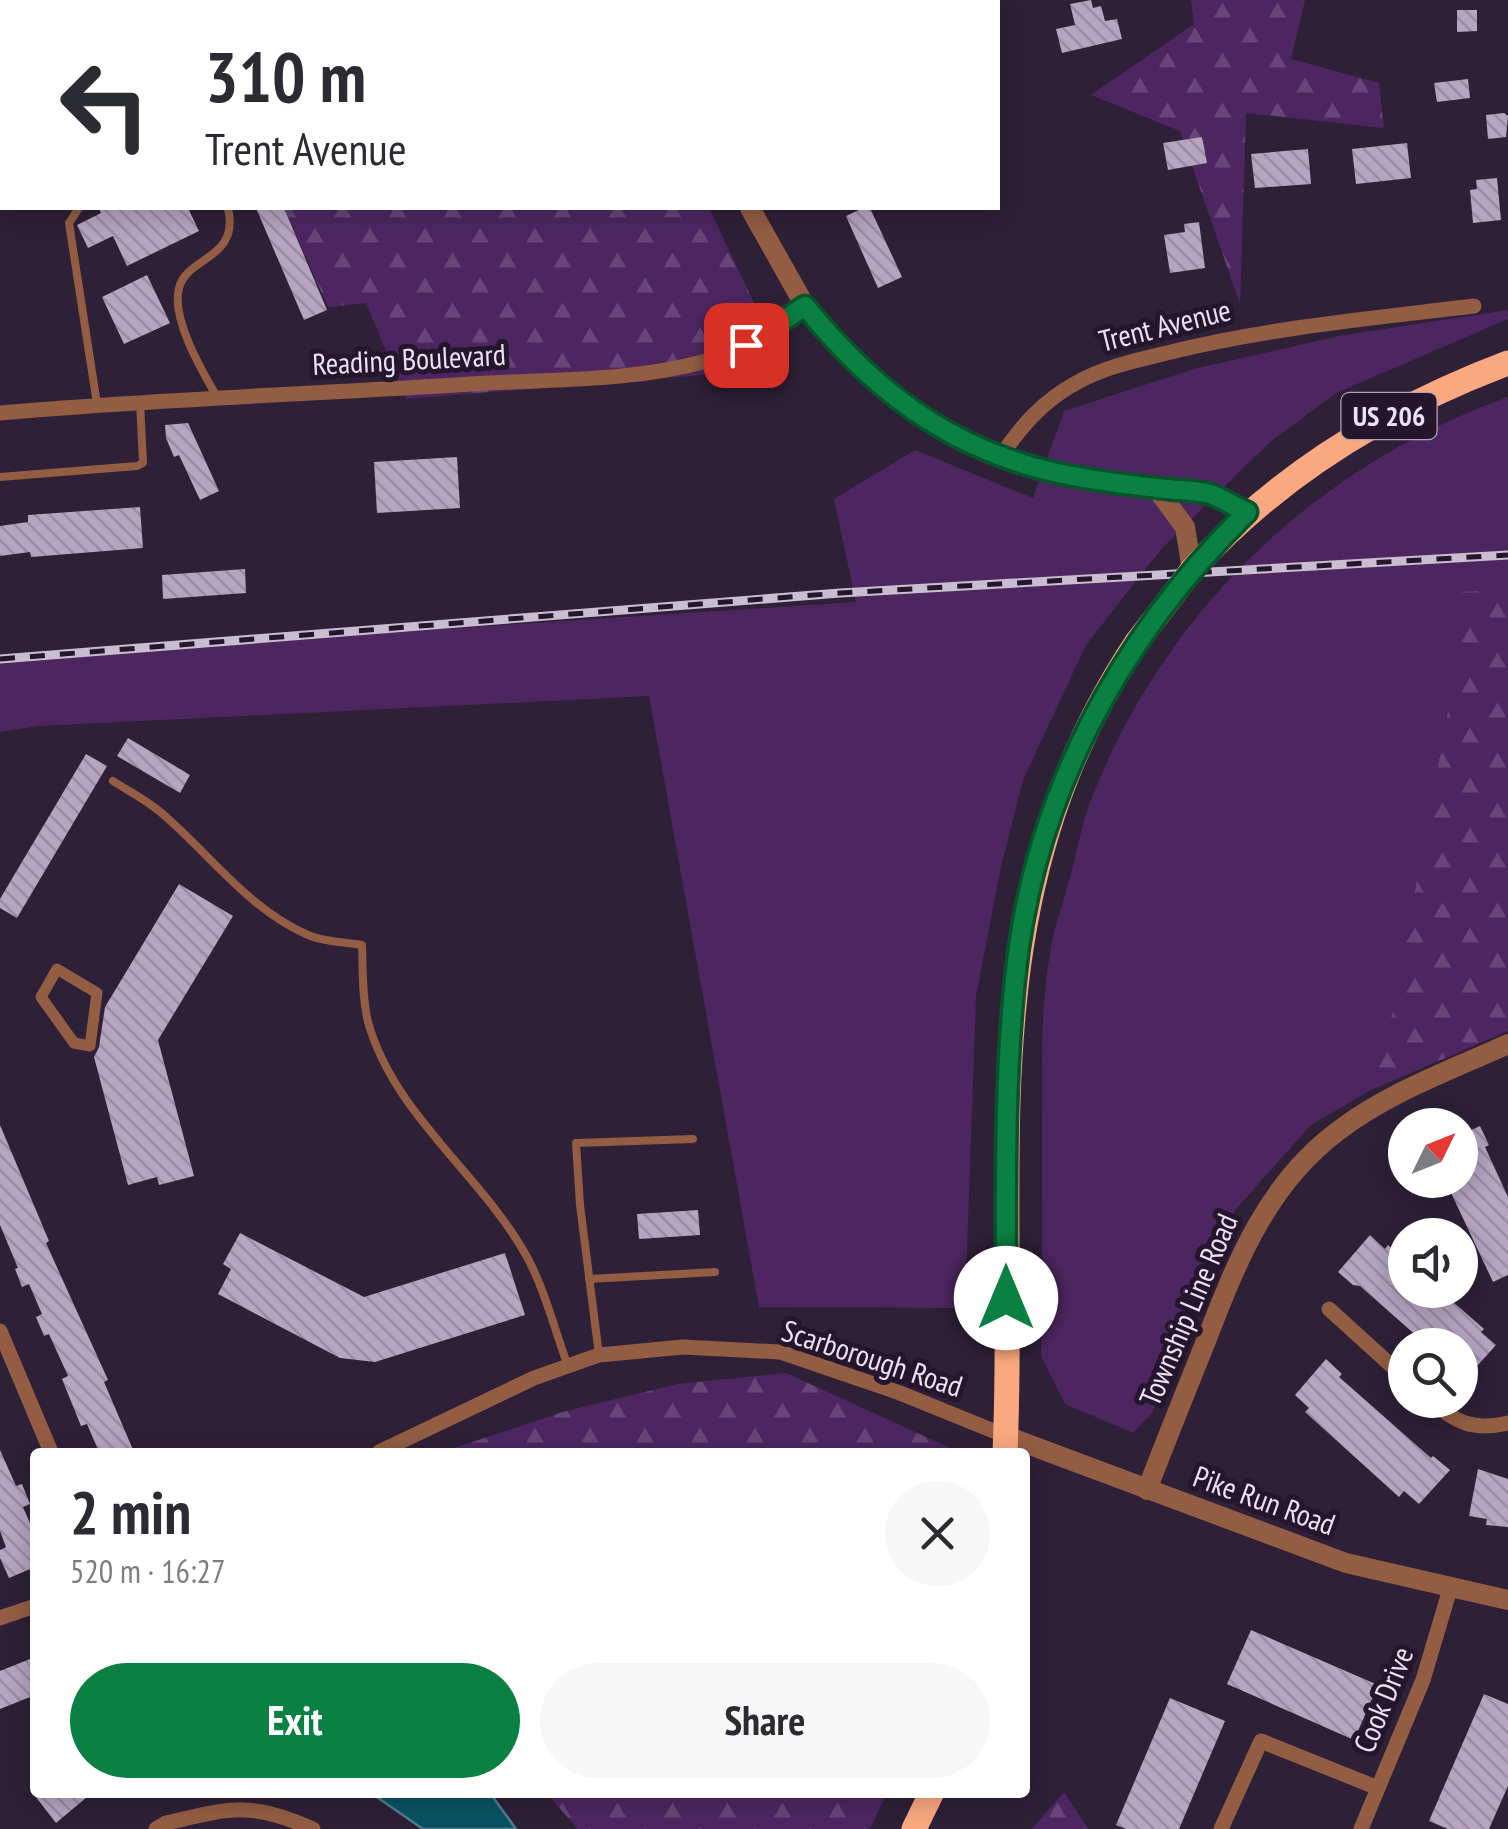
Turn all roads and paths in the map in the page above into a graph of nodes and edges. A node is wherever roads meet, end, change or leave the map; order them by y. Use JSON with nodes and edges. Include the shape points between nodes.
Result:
{"nodes":[{"id":1,"x":78,"y":210,"type":"edge"},
{"id":2,"x":228,"y":210,"type":"edge"},
{"id":3,"x":751,"y":210,"type":"edge"},
{"id":4,"x":805,"y":306,"type":"junction"},
{"id":5,"x":1474,"y":306,"type":"dead end"},
{"id":6,"x":1508,"y":363,"type":"edge"},
{"id":7,"x":217,"y":397,"type":"junction"},
{"id":8,"x":140,"y":402,"type":"junction"},
{"id":9,"x":97,"y":404,"type":"junction"},
{"id":10,"x":0,"y":413,"type":"edge"},
{"id":11,"x":1001,"y":456,"type":"junction"},
{"id":12,"x":0,"y":478,"type":"edge"},
{"id":13,"x":1156,"y":488,"type":"junction"},
{"id":14,"x":1247,"y":512,"type":"junction"},
{"id":15,"x":1192,"y":570,"type":"junction"},
{"id":16,"x":113,"y":781,"type":"dead end"},
{"id":17,"x":57,"y":969,"type":"joint"},
{"id":18,"x":1508,"y":1044,"type":"edge"},
{"id":19,"x":693,"y":1139,"type":"dead end"},
{"id":20,"x":714,"y":1272,"type":"dead end"},
{"id":21,"x":589,"y":1279,"type":"junction"},
{"id":22,"x":1329,"y":1309,"type":"dead end"},
{"id":23,"x":0,"y":1331,"type":"edge"},
{"id":24,"x":599,"y":1355,"type":"junction"},
{"id":25,"x":1388,"y":1363,"type":"edge"},
{"id":26,"x":568,"y":1366,"type":"junction"},
{"id":27,"x":1450,"y":1418,"type":"edge"},
{"id":28,"x":1508,"y":1423,"type":"edge"},
{"id":29,"x":1005,"y":1444,"type":"edge"},
{"id":30,"x":49,"y":1448,"type":"edge"},
{"id":31,"x":386,"y":1448,"type":"edge"},
{"id":32,"x":1030,"y":1452,"type":"edge"},
{"id":33,"x":1147,"y":1490,"type":"junction"},
{"id":34,"x":1450,"y":1589,"type":"junction"},
{"id":35,"x":1508,"y":1600,"type":"edge"},
{"id":36,"x":30,"y":1608,"type":"edge"},
{"id":37,"x":0,"y":1618,"type":"edge"},
{"id":38,"x":1378,"y":1788,"type":"junction"},
{"id":39,"x":929,"y":1798,"type":"edge"},
{"id":40,"x":156,"y":1829,"type":"edge"},
{"id":41,"x":313,"y":1829,"type":"edge"},
{"id":42,"x":914,"y":1829,"type":"edge"},
{"id":43,"x":1221,"y":1829,"type":"edge"},
{"id":44,"x":1361,"y":1829,"type":"edge"}],
"edges":[{"from":1,"to":9,"type":"lane","via":[[69,223]]},
{"from":2,"to":7,"type":"lane","via":[[230,230],[218,251],[178,289],[183,326]]},
{"from":3,"to":4,"type":"street"},
{"from":4,"to":7,"type":"street","name":"Reading Boulevard","via":[[746,345],[676,368]]},
{"from":4,"to":11,"type":"street","via":[[836,345],[906,407]]},
{"from":5,"to":11,"type":"street","name":"Trent Avenue","via":[[1226,339],[1125,363],[1059,393],[1022,424]]},
{"from":6,"to":14,"type":"highway","number":"US 206","via":[[1344,441]]},
{"from":7,"to":8,"type":"street","name":"Reading Boulevard"},
{"from":8,"to":9,"type":"street","name":"Reading Boulevard"},
{"from":8,"to":12,"type":"lane","via":[[143,463]]},
{"from":9,"to":10,"type":"street","name":"Reading Boulevard"},
{"from":11,"to":13,"type":"street"},
{"from":13,"to":14,"type":"street","via":[[1210,494]]},
{"from":13,"to":15,"type":"street","via":[[1180,517]]},
{"from":14,"to":15,"type":"highway","number":"US 206"},
{"from":15,"to":29,"type":"highway","number":"US 206","bridge":true,"via":[[1111,681],[1046,830],[1015,976],[1006,1099]]},
{"from":16,"to":26,"type":"lane","via":[[160,811],[260,907],[310,936],[362,946],[367,1019],[381,1058],[529,1260]]},
{"from":17,"to":17,"type":"street","via":[[98,993],[90,1046],[74,1043],[41,997]]},
{"from":18,"to":33,"type":"street","name":"Township Line Road","via":[[1368,1110],[1288,1179],[1236,1264]]},
{"from":19,"to":21,"type":"lane","via":[[576,1144]]},
{"from":20,"to":21,"type":"lane"},
{"from":21,"to":24,"type":"lane"},
{"from":22,"to":25,"type":"street"},
{"from":23,"to":30,"type":"street"},
{"from":24,"to":26,"type":"street","name":"Scarborough Road"},
{"from":24,"to":29,"type":"street","name":"Scarborough Road","via":[[684,1347],[780,1352],[900,1393]]},
{"from":26,"to":31,"type":"street","name":"Scarborough Road"},
{"from":27,"to":28,"type":"street","via":[[1472,1428]]},
{"from":32,"to":33,"type":"street","name":"Pike Run Road"},
{"from":33,"to":34,"type":"street","name":"Pike Run Road","via":[[1346,1563]]},
{"from":34,"to":35,"type":"street","name":"Pike Run Road"},
{"from":34,"to":38,"type":"street","name":"Cook Drive","via":[[1424,1680]]},
{"from":36,"to":37,"type":"street"},
{"from":38,"to":43,"type":"street","via":[[1261,1741]]},
{"from":38,"to":44,"type":"street","name":"Cook Drive"},
{"from":39,"to":42,"type":"highway"},
{"from":40,"to":41,"type":"street","via":[[232,1808],[280,1814]]}]}
